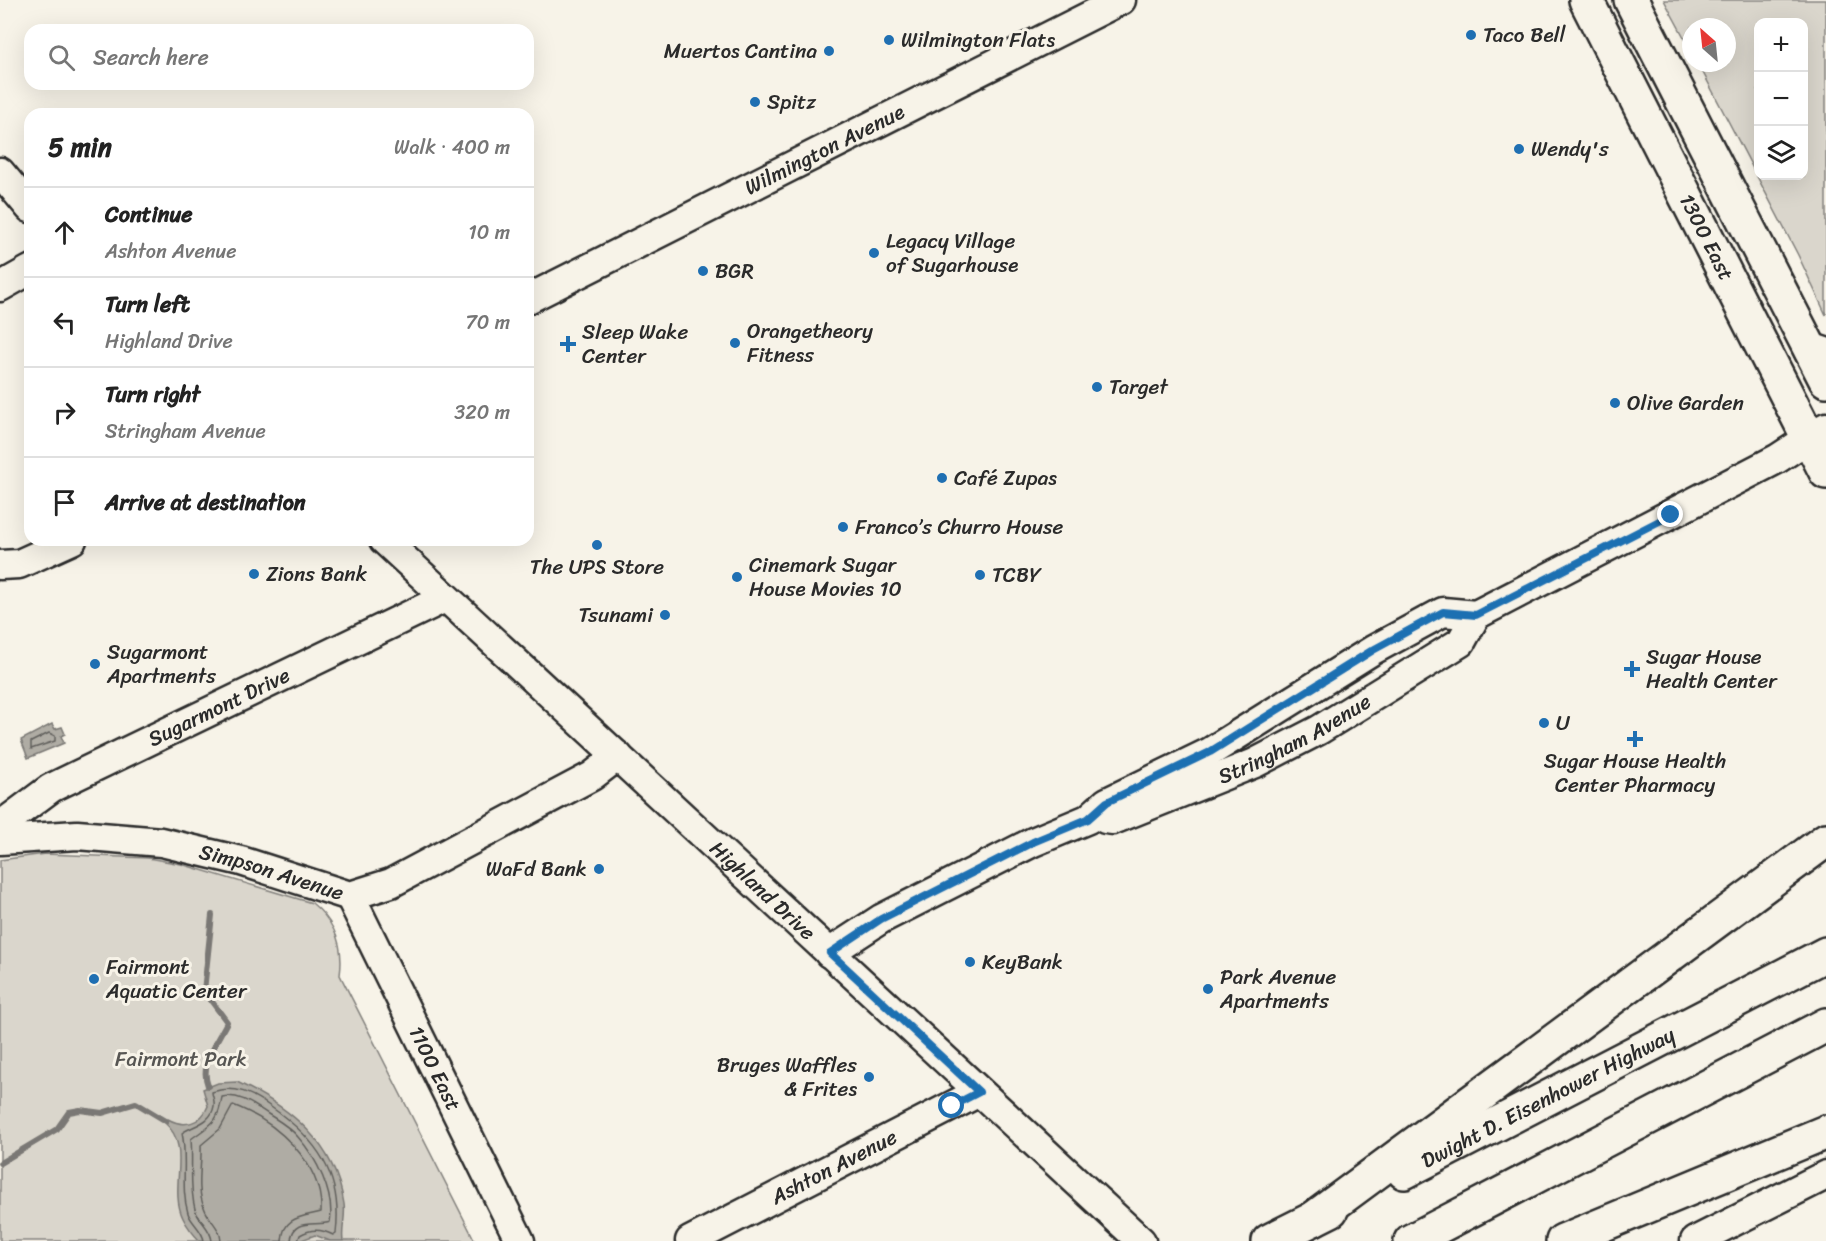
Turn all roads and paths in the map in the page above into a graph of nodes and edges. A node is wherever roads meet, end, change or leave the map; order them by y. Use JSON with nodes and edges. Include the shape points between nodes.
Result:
{"nodes":[{"id":1,"x":1121,"y":0,"type":"edge"},
{"id":2,"x":1586,"y":0,"type":"edge"},
{"id":3,"x":1631,"y":0,"type":"edge"},
{"id":4,"x":0,"y":172,"type":"edge"},
{"id":5,"x":24,"y":201,"type":"edge"},
{"id":6,"x":24,"y":273,"type":"edge"},
{"id":7,"x":0,"y":287,"type":"edge"},
{"id":8,"x":534,"y":296,"type":"edge"},
{"id":9,"x":1818,"y":352,"type":"edge"},
{"id":10,"x":1826,"y":380,"type":"edge"},
{"id":11,"x":1818,"y":432,"type":"edge"},
{"id":12,"x":1826,"y":472,"type":"edge"},
{"id":13,"x":59,"y":546,"type":"edge"},
{"id":14,"x":390,"y":546,"type":"edge"},
{"id":15,"x":0,"y":565,"type":"edge"},
{"id":16,"x":445,"y":598,"type":"junction"},
{"id":17,"x":1476,"y":615,"type":"junction"},
{"id":18,"x":618,"y":756,"type":"junction"},
{"id":19,"x":1088,"y":819,"type":"junction"},
{"id":20,"x":0,"y":826,"type":"edge"},
{"id":21,"x":0,"y":840,"type":"edge"},
{"id":22,"x":1826,"y":840,"type":"edge"},
{"id":23,"x":350,"y":896,"type":"junction"},
{"id":24,"x":830,"y":953,"type":"junction"},
{"id":25,"x":1826,"y":954,"type":"edge"},
{"id":26,"x":1826,"y":1025,"type":"edge"},
{"id":27,"x":979,"y":1092,"type":"junction"},
{"id":28,"x":1826,"y":1132,"type":"edge"},
{"id":29,"x":1826,"y":1175,"type":"edge"},
{"id":30,"x":1313,"y":1219,"type":"junction"},
{"id":31,"x":520,"y":1241,"type":"edge"},
{"id":32,"x":690,"y":1241,"type":"edge"},
{"id":33,"x":1142,"y":1241,"type":"edge"},
{"id":34,"x":1269,"y":1241,"type":"edge"},
{"id":35,"x":1411,"y":1241,"type":"edge"},
{"id":36,"x":1563,"y":1241,"type":"edge"},
{"id":37,"x":1695,"y":1241,"type":"edge"}],
"edges":[{"from":1,"to":8,"type":"street","name":"Wilmington Avenue"},
{"from":2,"to":11,"type":"main road","name":"1300 East"},
{"from":3,"to":9,"type":"main road","name":"1300 East"},
{"from":4,"to":5,"type":"street"},
{"from":6,"to":7,"type":"street"},
{"from":9,"to":10,"type":"main road","name":"1300 East"},
{"from":11,"to":12,"type":"main road","name":"1300 East"},
{"from":11,"to":17,"type":"street","via":[[1777,459]]},
{"from":13,"to":15,"type":"street","via":[[19,564]]},
{"from":14,"to":16,"type":"street","name":"Highland Drive"},
{"from":16,"to":18,"type":"street","name":"Highland Drive"},
{"from":16,"to":20,"type":"street","name":"Sugarmont Drive","via":[[51,788]]},
{"from":17,"to":19,"type":"street","name":"Stringham Avenue","via":[[1443,612],[1373,650],[1210,752],[1107,802]]},
{"from":17,"to":19,"type":"street","name":"Stringham Avenue","via":[[1461,642],[1294,744],[1113,820]]},
{"from":18,"to":23,"type":"street","name":"Simpson Avenue","via":[[592,776],[402,877]]},
{"from":18,"to":24,"type":"street","name":"Highland Drive"},
{"from":19,"to":24,"type":"street","name":"Stringham Avenue","via":[[1033,842],[881,919]]},
{"from":21,"to":23,"type":"street","name":"Simpson Avenue","via":[[77,835],[161,842],[241,861]]},
{"from":22,"to":30,"type":"main road"},
{"from":23,"to":31,"type":"street","name":"1100 East"},
{"from":24,"to":27,"type":"street","name":"Highland Drive"},
{"from":25,"to":30,"type":"main road","name":"Dwight D. Eisenhower Highway"},
{"from":26,"to":35,"type":"main road"},
{"from":27,"to":32,"type":"street","name":"Ashton Avenue"},
{"from":27,"to":33,"type":"street","name":"Highland Drive"},
{"from":28,"to":36,"type":"main road"},
{"from":29,"to":37,"type":"street"},
{"from":30,"to":34,"type":"main road","name":"Dwight D. Eisenhower Highway"}]}
